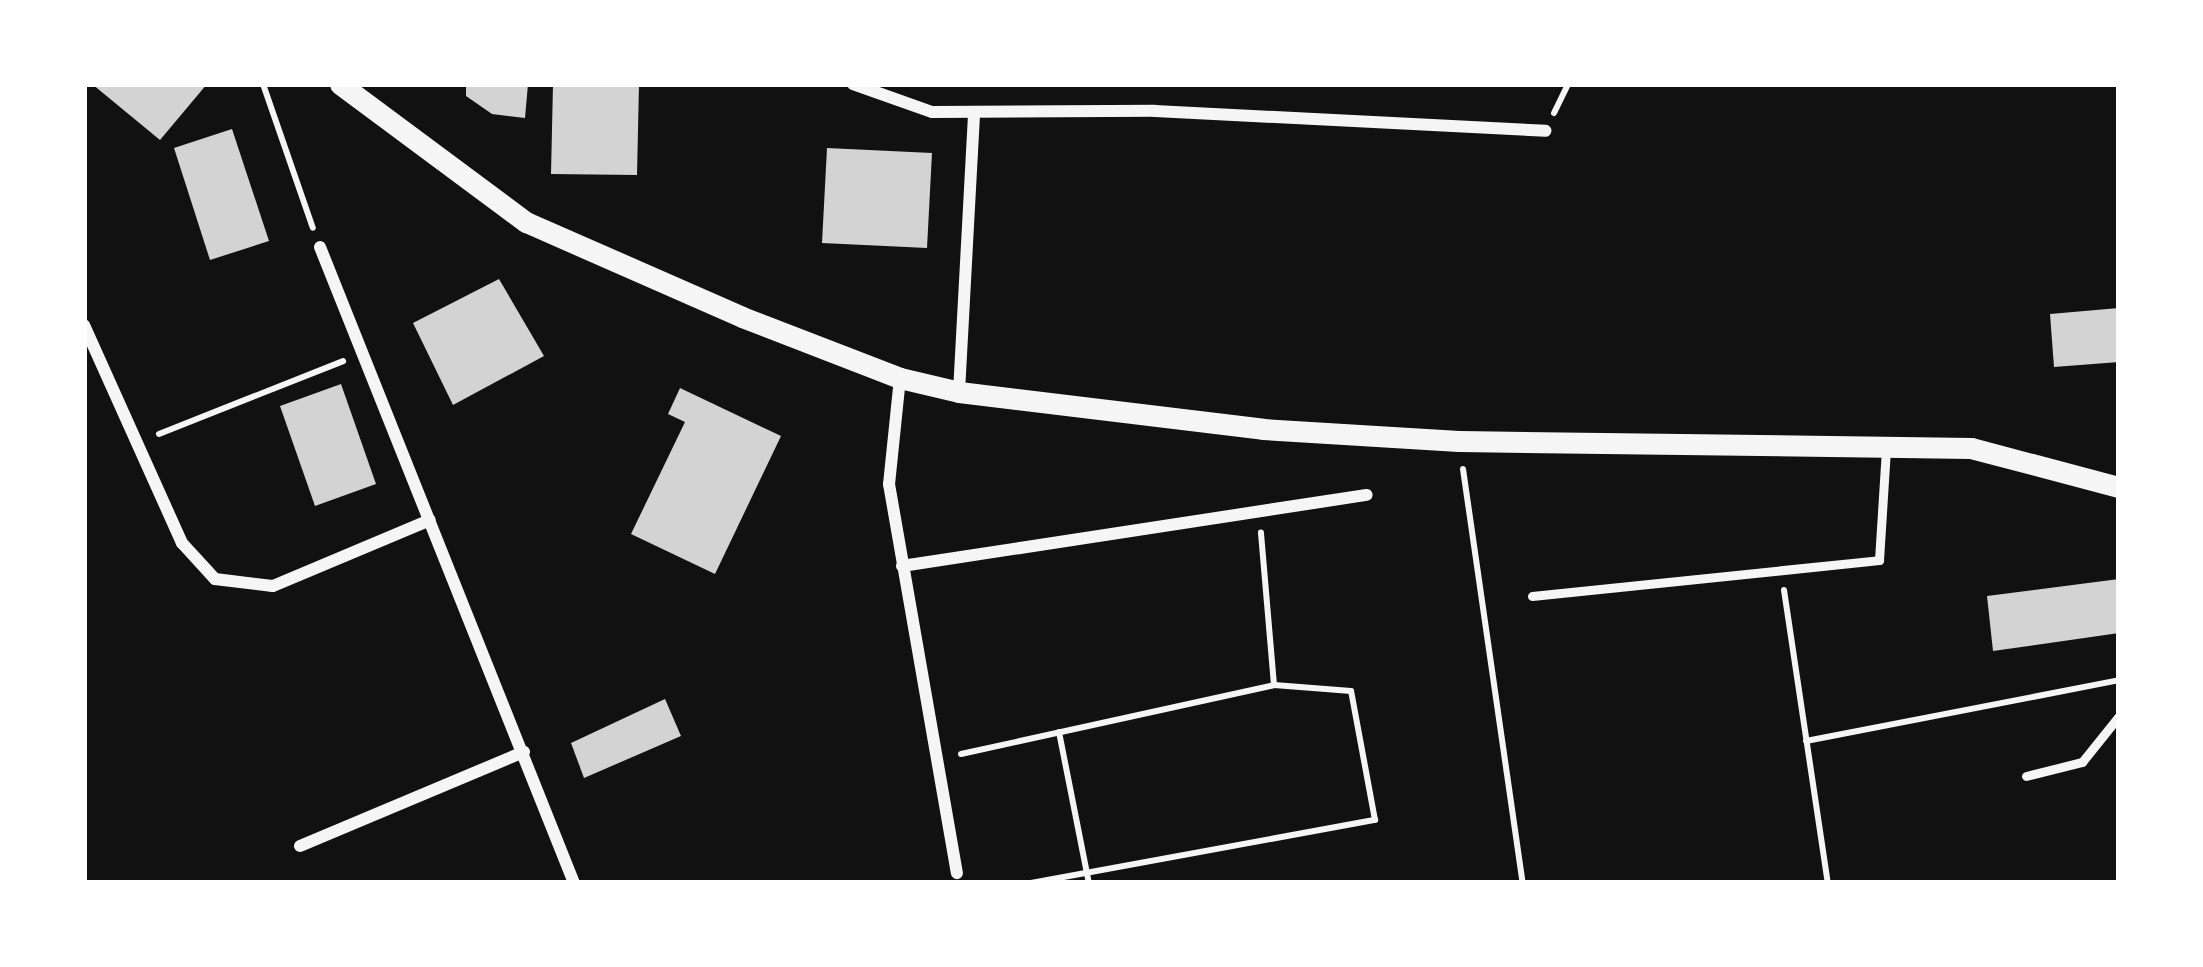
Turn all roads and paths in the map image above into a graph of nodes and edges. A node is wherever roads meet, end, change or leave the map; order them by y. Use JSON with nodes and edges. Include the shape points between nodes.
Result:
{"nodes":[{"id":1,"x":263,"y":84,"type":"edge"},
{"id":2,"x":340,"y":84,"type":"edge"},
{"id":3,"x":853,"y":84,"type":"edge"},
{"id":4,"x":974,"y":112,"type":"junction"},
{"id":5,"x":1545,"y":130,"type":"dead end"},
{"id":6,"x":320,"y":247,"type":"joint"},
{"id":7,"x":84,"y":325,"type":"edge"},
{"id":8,"x":363,"y":353,"type":"junction"},
{"id":9,"x":900,"y":378,"type":"junction"},
{"id":10,"x":959,"y":392,"type":"junction"},
{"id":11,"x":1459,"y":441,"type":"junction"},
{"id":12,"x":137,"y":442,"type":"junction"},
{"id":13,"x":1886,"y":444,"type":"junction"},
{"id":14,"x":2119,"y":487,"type":"edge"},
{"id":15,"x":1367,"y":495,"type":"dead end"},
{"id":16,"x":1259,"y":512,"type":"junction"},
{"id":17,"x":430,"y":520,"type":"junction"},
{"id":18,"x":902,"y":566,"type":"junction"},
{"id":19,"x":1780,"y":571,"type":"junction"},
{"id":20,"x":1532,"y":596,"type":"dead end"},
{"id":21,"x":2119,"y":680,"type":"edge"},
{"id":22,"x":1274,"y":685,"type":"junction"},
{"id":23,"x":2119,"y":716,"type":"edge"},
{"id":24,"x":1059,"y":732,"type":"junction"},
{"id":25,"x":1807,"y":741,"type":"junction"},
{"id":26,"x":524,"y":752,"type":"junction"},
{"id":27,"x":937,"y":760,"type":"junction"},
{"id":28,"x":2026,"y":776,"type":"dead end"},
{"id":29,"x":300,"y":846,"type":"dead end"},
{"id":30,"x":957,"y":873,"type":"dead end"},
{"id":31,"x":1088,"y":879,"type":"edge"},
{"id":32,"x":574,"y":883,"type":"edge"},
{"id":33,"x":1031,"y":883,"type":"edge"},
{"id":34,"x":1523,"y":883,"type":"edge"},
{"id":35,"x":1828,"y":883,"type":"edge"}],
"edges":[{"from":1,"to":6,"type":"path"},
{"from":2,"to":9,"type":"street","via":[[526,222]]},
{"from":3,"to":4,"type":"street","via":[[912,111]]},
{"from":4,"to":5,"type":"street","via":[[1155,110]]},
{"from":4,"to":10,"type":"street"},
{"from":6,"to":8,"type":"street"},
{"from":7,"to":12,"type":"street"},
{"from":8,"to":12,"type":"path"},
{"from":8,"to":17,"type":"street"},
{"from":9,"to":10,"type":"street"},
{"from":9,"to":18,"type":"street","via":[[887,457]]},
{"from":10,"to":11,"type":"street","via":[[1263,429]]},
{"from":11,"to":13,"type":"street"},
{"from":11,"to":34,"type":"path"},
{"from":12,"to":17,"type":"street","via":[[196,565],[238,588],[284,583]]},
{"from":13,"to":14,"type":"street","via":[[2003,453]]},
{"from":13,"to":19,"type":"lane","via":[[1879,560]]},
{"from":15,"to":16,"type":"street"},
{"from":16,"to":18,"type":"street"},
{"from":16,"to":22,"type":"path"},
{"from":17,"to":26,"type":"street"},
{"from":18,"to":27,"type":"street"},
{"from":19,"to":20,"type":"lane"},
{"from":19,"to":25,"type":"path"},
{"from":21,"to":25,"type":"path"},
{"from":22,"to":24,"type":"path"},
{"from":22,"to":31,"type":"path","via":[[1351,691],[1375,820]]},
{"from":23,"to":28,"type":"lane","via":[[2082,762]]},
{"from":24,"to":27,"type":"path"},
{"from":24,"to":31,"type":"path"},
{"from":25,"to":35,"type":"path"},
{"from":26,"to":29,"type":"street"},
{"from":26,"to":32,"type":"street"},
{"from":27,"to":30,"type":"street"},
{"from":31,"to":33,"type":"path"}]}
